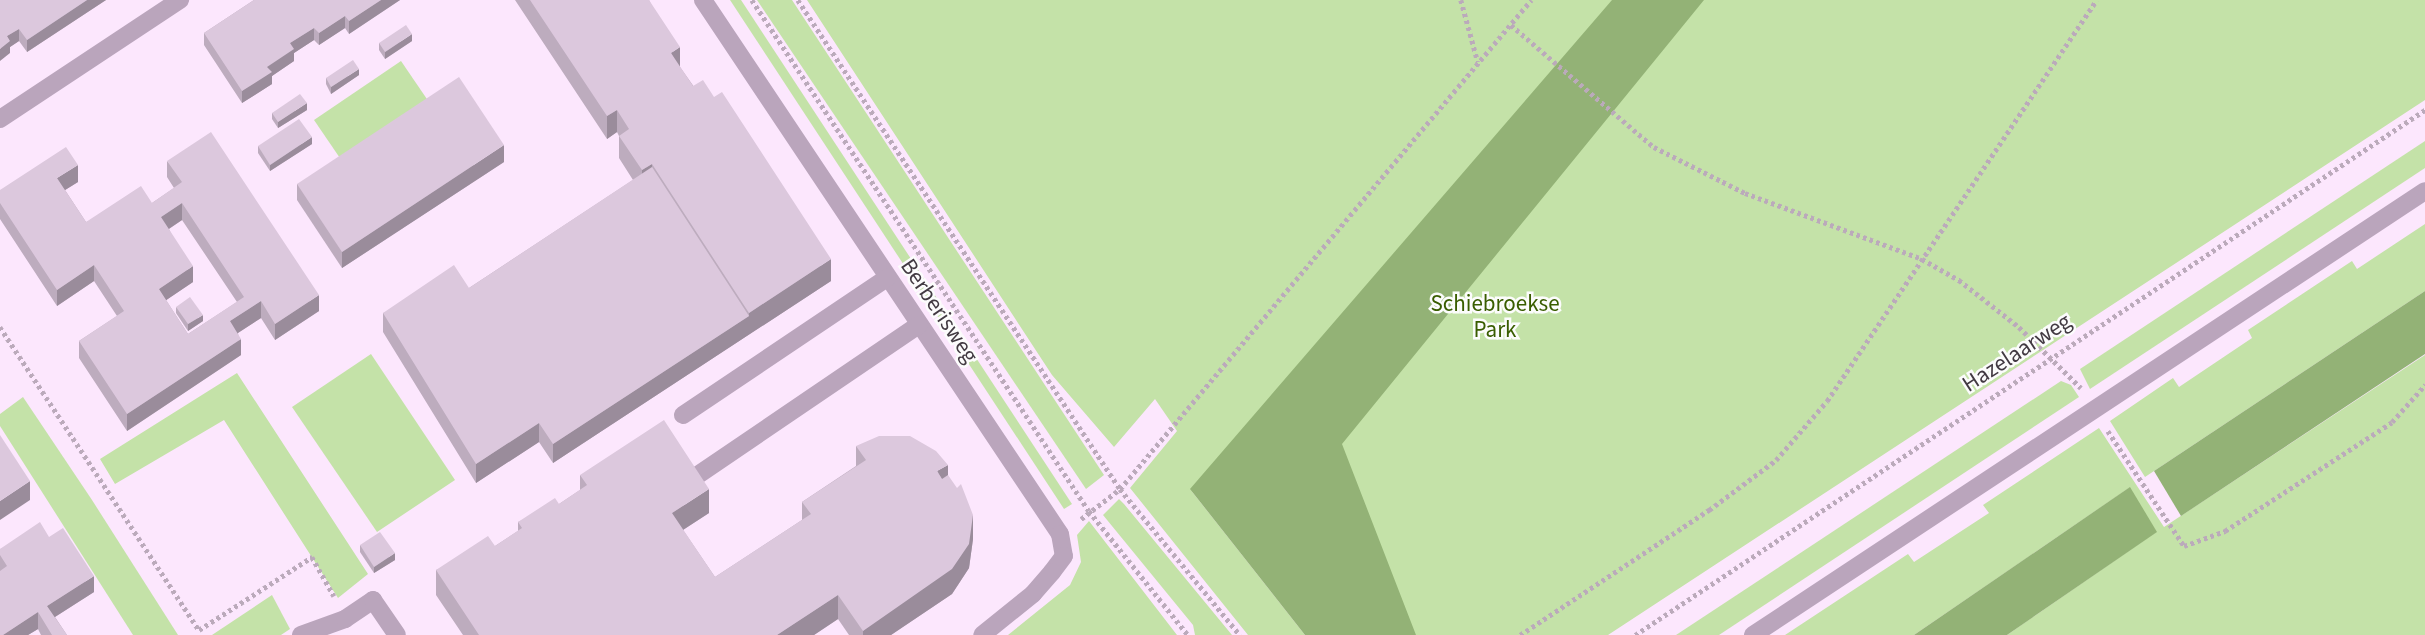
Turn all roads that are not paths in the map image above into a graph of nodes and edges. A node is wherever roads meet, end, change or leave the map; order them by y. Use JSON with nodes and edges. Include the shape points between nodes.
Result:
{"nodes":[{"id":1,"x":180,"y":0,"type":"edge"},
{"id":2,"x":703,"y":0,"type":"edge"},
{"id":3,"x":0,"y":120,"type":"edge"},
{"id":4,"x":2425,"y":191,"type":"edge"},
{"id":5,"x":887,"y":278,"type":"junction"},
{"id":6,"x":919,"y":325,"type":"junction"},
{"id":7,"x":683,"y":415,"type":"dead end"},
{"id":8,"x":692,"y":479,"type":"edge"},
{"id":9,"x":301,"y":635,"type":"edge"},
{"id":10,"x":397,"y":635,"type":"edge"},
{"id":11,"x":982,"y":635,"type":"edge"},
{"id":12,"x":1753,"y":635,"type":"edge"}],
"edges":[{"from":1,"to":3,"type":"street"},
{"from":2,"to":5,"type":"street","name":"Berberisweg"},
{"from":4,"to":12,"type":"street"},
{"from":5,"to":6,"type":"street","name":"Berberisweg"},
{"from":5,"to":7,"type":"street"},
{"from":6,"to":8,"type":"street"},
{"from":6,"to":11,"type":"street","name":"Berberisweg","via":[[1060,534],[1064,556],[1052,572],[1033,594]]},
{"from":9,"to":10,"type":"street","via":[[345,619],[373,600]]}]}
